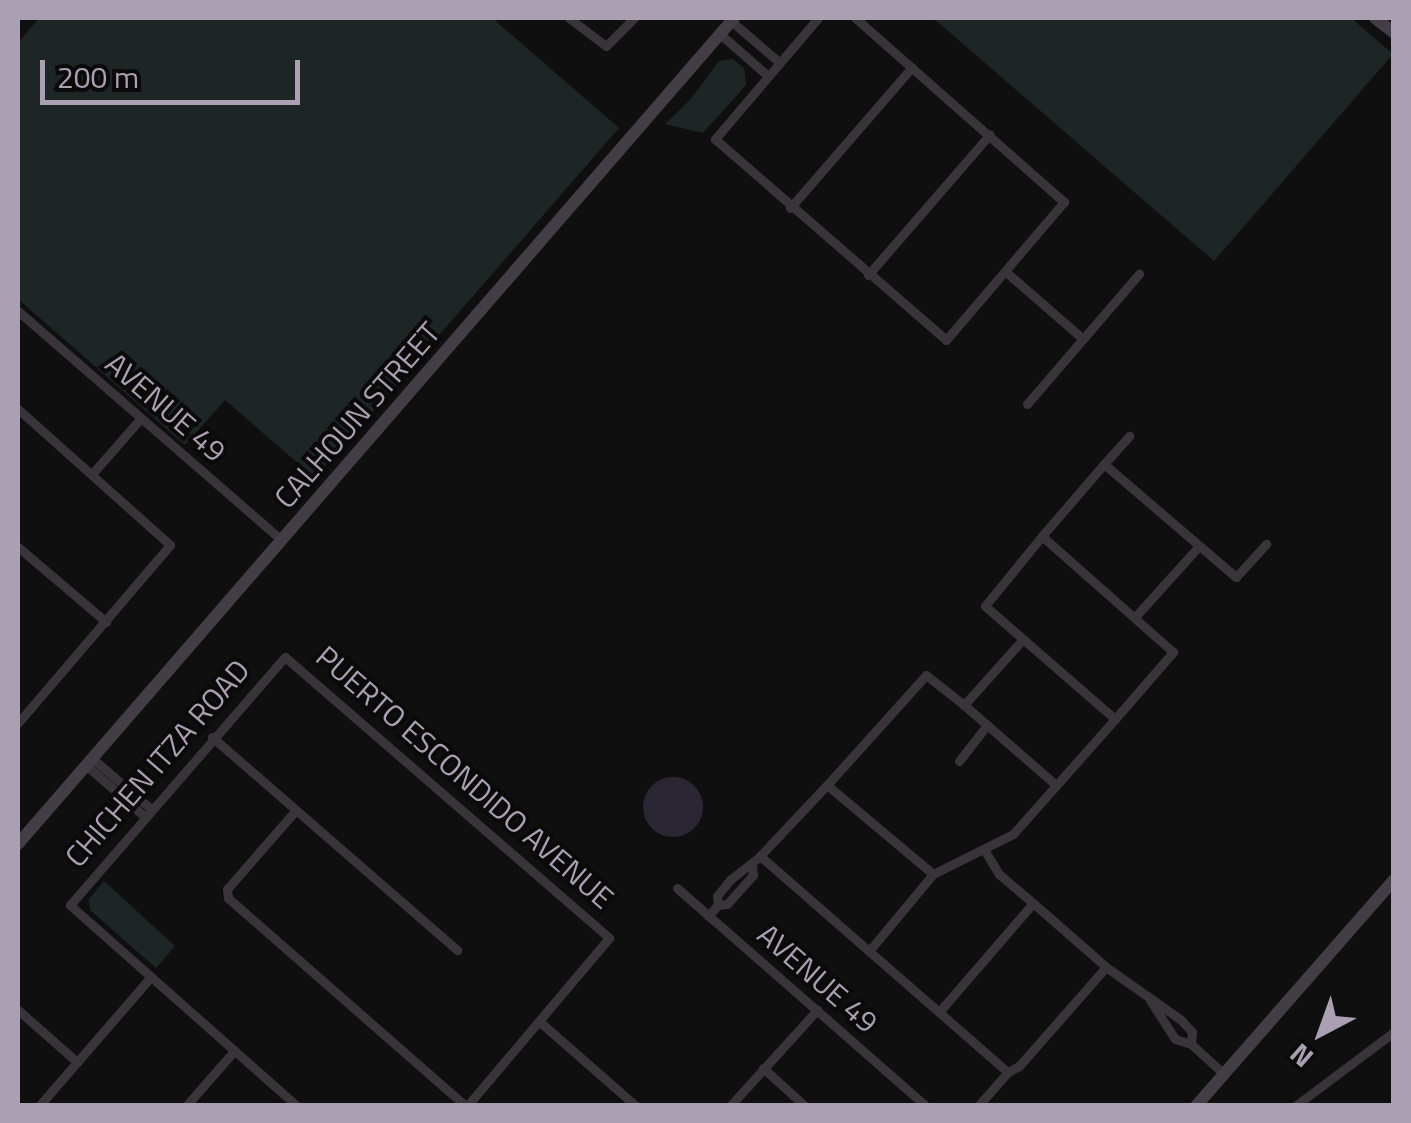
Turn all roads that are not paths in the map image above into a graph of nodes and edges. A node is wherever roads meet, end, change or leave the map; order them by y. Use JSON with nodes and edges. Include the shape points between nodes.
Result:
{"nodes":[{"id":1,"x":569,"y":18,"type":"edge"},
{"id":2,"x":634,"y":18,"type":"edge"},
{"id":3,"x":818,"y":18,"type":"edge"},
{"id":4,"x":855,"y":18,"type":"edge"},
{"id":5,"x":1375,"y":18,"type":"edge"},
{"id":6,"x":733,"y":19,"type":"edge"},
{"id":7,"x":720,"y":34,"type":"junction"},
{"id":8,"x":1394,"y":34,"type":"edge"},
{"id":9,"x":779,"y":62,"type":"junction"},
{"id":10,"x":912,"y":66,"type":"junction"},
{"id":11,"x":768,"y":76,"type":"junction"},
{"id":12,"x":990,"y":134,"type":"junction"},
{"id":13,"x":790,"y":208,"type":"junction"},
{"id":14,"x":1006,"y":272,"type":"junction"},
{"id":15,"x":1139,"y":274,"type":"dead end"},
{"id":16,"x":868,"y":275,"type":"junction"},
{"id":17,"x":18,"y":311,"type":"edge"},
{"id":18,"x":1083,"y":339,"type":"junction"},
{"id":19,"x":1026,"y":404,"type":"dead end"},
{"id":20,"x":18,"y":409,"type":"edge"},
{"id":21,"x":141,"y":418,"type":"junction"},
{"id":22,"x":1129,"y":436,"type":"dead end"},
{"id":23,"x":1104,"y":464,"type":"junction"},
{"id":24,"x":92,"y":474,"type":"junction"},
{"id":25,"x":1042,"y":536,"type":"junction"},
{"id":26,"x":281,"y":540,"type":"junction"},
{"id":27,"x":1266,"y":544,"type":"dead end"},
{"id":28,"x":18,"y":546,"type":"edge"},
{"id":29,"x":1199,"y":546,"type":"junction"},
{"id":30,"x":1136,"y":618,"type":"junction"},
{"id":31,"x":106,"y":622,"type":"junction"},
{"id":32,"x":1023,"y":638,"type":"junction"},
{"id":33,"x":285,"y":656,"type":"joint"},
{"id":34,"x":964,"y":706,"type":"junction"},
{"id":35,"x":1115,"y":719,"type":"junction"},
{"id":36,"x":18,"y":723,"type":"edge"},
{"id":37,"x":987,"y":725,"type":"junction"},
{"id":38,"x":212,"y":737,"type":"junction"},
{"id":39,"x":958,"y":760,"type":"dead end"},
{"id":40,"x":89,"y":761,"type":"junction"},
{"id":41,"x":827,"y":785,"type":"junction"},
{"id":42,"x":1056,"y":785,"type":"junction"},
{"id":43,"x":296,"y":810,"type":"junction"},
{"id":44,"x":147,"y":812,"type":"junction"},
{"id":45,"x":18,"y":844,"type":"edge"},
{"id":46,"x":985,"y":850,"type":"junction"},
{"id":47,"x":760,"y":856,"type":"junction"},
{"id":48,"x":752,"y":865,"type":"junction"},
{"id":49,"x":933,"y":874,"type":"junction"},
{"id":50,"x":732,"y":879,"type":"junction"},
{"id":51,"x":1394,"y":880,"type":"edge"},
{"id":52,"x":678,"y":888,"type":"dead end"},
{"id":53,"x":741,"y":888,"type":"junction"},
{"id":54,"x":1034,"y":904,"type":"junction"},
{"id":55,"x":718,"y":905,"type":"junction"},
{"id":56,"x":708,"y":916,"type":"junction"},
{"id":57,"x":457,"y":950,"type":"dead end"},
{"id":58,"x":869,"y":951,"type":"junction"},
{"id":59,"x":1106,"y":967,"type":"junction"},
{"id":60,"x":150,"y":978,"type":"junction"},
{"id":61,"x":1150,"y":1000,"type":"junction"},
{"id":62,"x":18,"y":1010,"type":"edge"},
{"id":63,"x":817,"y":1010,"type":"junction"},
{"id":64,"x":939,"y":1012,"type":"junction"},
{"id":65,"x":1179,"y":1018,"type":"junction"},
{"id":66,"x":540,"y":1022,"type":"junction"},
{"id":67,"x":1168,"y":1029,"type":"junction"},
{"id":68,"x":1394,"y":1032,"type":"edge"},
{"id":69,"x":1191,"y":1044,"type":"junction"},
{"id":70,"x":234,"y":1051,"type":"junction"},
{"id":71,"x":77,"y":1062,"type":"junction"},
{"id":72,"x":762,"y":1068,"type":"junction"},
{"id":73,"x":1008,"y":1072,"type":"junction"},
{"id":74,"x":1224,"y":1074,"type":"junction"},
{"id":75,"x":39,"y":1106,"type":"edge"},
{"id":76,"x":186,"y":1106,"type":"edge"},
{"id":77,"x":297,"y":1106,"type":"edge"},
{"id":78,"x":467,"y":1106,"type":"edge"},
{"id":79,"x":636,"y":1106,"type":"edge"},
{"id":80,"x":730,"y":1106,"type":"edge"},
{"id":81,"x":805,"y":1106,"type":"edge"},
{"id":82,"x":926,"y":1106,"type":"edge"},
{"id":83,"x":978,"y":1106,"type":"edge"},
{"id":84,"x":1196,"y":1106,"type":"edge"},
{"id":85,"x":1294,"y":1106,"type":"edge"}],
"edges":[{"from":1,"to":2,"type":"street","via":[[606,46]]},
{"from":3,"to":9,"type":"street"},
{"from":4,"to":10,"type":"street"},
{"from":5,"to":8,"type":"street"},
{"from":6,"to":7,"type":"street","name":"CALHOUN STREET"},
{"from":6,"to":9,"type":"street"},
{"from":7,"to":11,"type":"street"},
{"from":7,"to":26,"type":"street","name":"CALHOUN STREET"},
{"from":9,"to":11,"type":"street"},
{"from":10,"to":12,"type":"street"},
{"from":10,"to":13,"type":"street"},
{"from":11,"to":13,"type":"street","via":[[715,140]]},
{"from":12,"to":14,"type":"street","via":[[1064,202]]},
{"from":12,"to":16,"type":"street"},
{"from":13,"to":16,"type":"street"},
{"from":14,"to":16,"type":"street","via":[[946,340]]},
{"from":14,"to":18,"type":"street"},
{"from":15,"to":18,"type":"street"},
{"from":17,"to":21,"type":"street","name":"AVENUE 49"},
{"from":18,"to":19,"type":"street"},
{"from":20,"to":24,"type":"street"},
{"from":21,"to":24,"type":"street"},
{"from":21,"to":26,"type":"street","name":"AVENUE 49"},
{"from":22,"to":23,"type":"street"},
{"from":23,"to":25,"type":"street"},
{"from":23,"to":29,"type":"street"},
{"from":24,"to":31,"type":"street","via":[[170,544]]},
{"from":25,"to":30,"type":"street"},
{"from":25,"to":32,"type":"street","via":[[985,606]]},
{"from":26,"to":40,"type":"street","name":"CALHOUN STREET"},
{"from":27,"to":29,"type":"street","via":[[1236,577]]},
{"from":28,"to":31,"type":"street"},
{"from":29,"to":30,"type":"street"},
{"from":30,"to":35,"type":"street","via":[[1173,652]]},
{"from":31,"to":36,"type":"street"},
{"from":32,"to":34,"type":"street"},
{"from":32,"to":35,"type":"street"},
{"from":33,"to":38,"type":"street","name":"CHICHEN ITZA ROAD"},
{"from":33,"to":66,"type":"street","name":"PUERTO ESCONDIDO AVENUE","via":[[609,938]]},
{"from":34,"to":37,"type":"street"},
{"from":34,"to":41,"type":"street","via":[[926,675]]},
{"from":35,"to":42,"type":"street"},
{"from":37,"to":39,"type":"street"},
{"from":37,"to":42,"type":"street"},
{"from":38,"to":43,"type":"street"},
{"from":38,"to":44,"type":"street","name":"CHICHEN ITZA ROAD"},
{"from":40,"to":44,"type":"street"},
{"from":40,"to":45,"type":"street","name":"CALHOUN STREET"},
{"from":41,"to":47,"type":"street"},
{"from":41,"to":49,"type":"street"},
{"from":42,"to":46,"type":"street","via":[[1013,834]]},
{"from":43,"to":57,"type":"street"},
{"from":43,"to":78,"type":"street","via":[[226,894]]},
{"from":44,"to":60,"type":"street","name":"CHICHEN ITZA ROAD","via":[[70,904]]},
{"from":46,"to":49,"type":"street"},
{"from":46,"to":54,"type":"street","via":[[999,874]]},
{"from":47,"to":48,"type":"street"},
{"from":47,"to":58,"type":"street"},
{"from":48,"to":50,"type":"street"},
{"from":48,"to":53,"type":"street"},
{"from":49,"to":58,"type":"street"},
{"from":50,"to":53,"type":"street"},
{"from":50,"to":55,"type":"street","via":[[717,896]]},
{"from":51,"to":74,"type":"street"},
{"from":52,"to":56,"type":"street","name":"AVENUE 49"},
{"from":53,"to":55,"type":"street"},
{"from":54,"to":59,"type":"street"},
{"from":54,"to":64,"type":"street"},
{"from":55,"to":56,"type":"street"},
{"from":56,"to":63,"type":"street","name":"AVENUE 49"},
{"from":58,"to":64,"type":"street"},
{"from":59,"to":61,"type":"street"},
{"from":59,"to":73,"type":"street"},
{"from":60,"to":70,"type":"street"},
{"from":60,"to":71,"type":"street"},
{"from":61,"to":65,"type":"street"},
{"from":61,"to":67,"type":"street"},
{"from":62,"to":71,"type":"street"},
{"from":63,"to":72,"type":"street"},
{"from":63,"to":82,"type":"street","name":"AVENUE 49"},
{"from":64,"to":73,"type":"street"},
{"from":65,"to":67,"type":"street"},
{"from":65,"to":69,"type":"street","via":[[1192,1032]]},
{"from":66,"to":78,"type":"street"},
{"from":66,"to":79,"type":"street"},
{"from":67,"to":69,"type":"street","via":[[1183,1045]]},
{"from":68,"to":85,"type":"street"},
{"from":69,"to":74,"type":"street"},
{"from":70,"to":76,"type":"street"},
{"from":70,"to":77,"type":"street"},
{"from":71,"to":75,"type":"street"},
{"from":72,"to":80,"type":"street"},
{"from":72,"to":81,"type":"street"},
{"from":73,"to":83,"type":"street"},
{"from":74,"to":84,"type":"street"}]}
